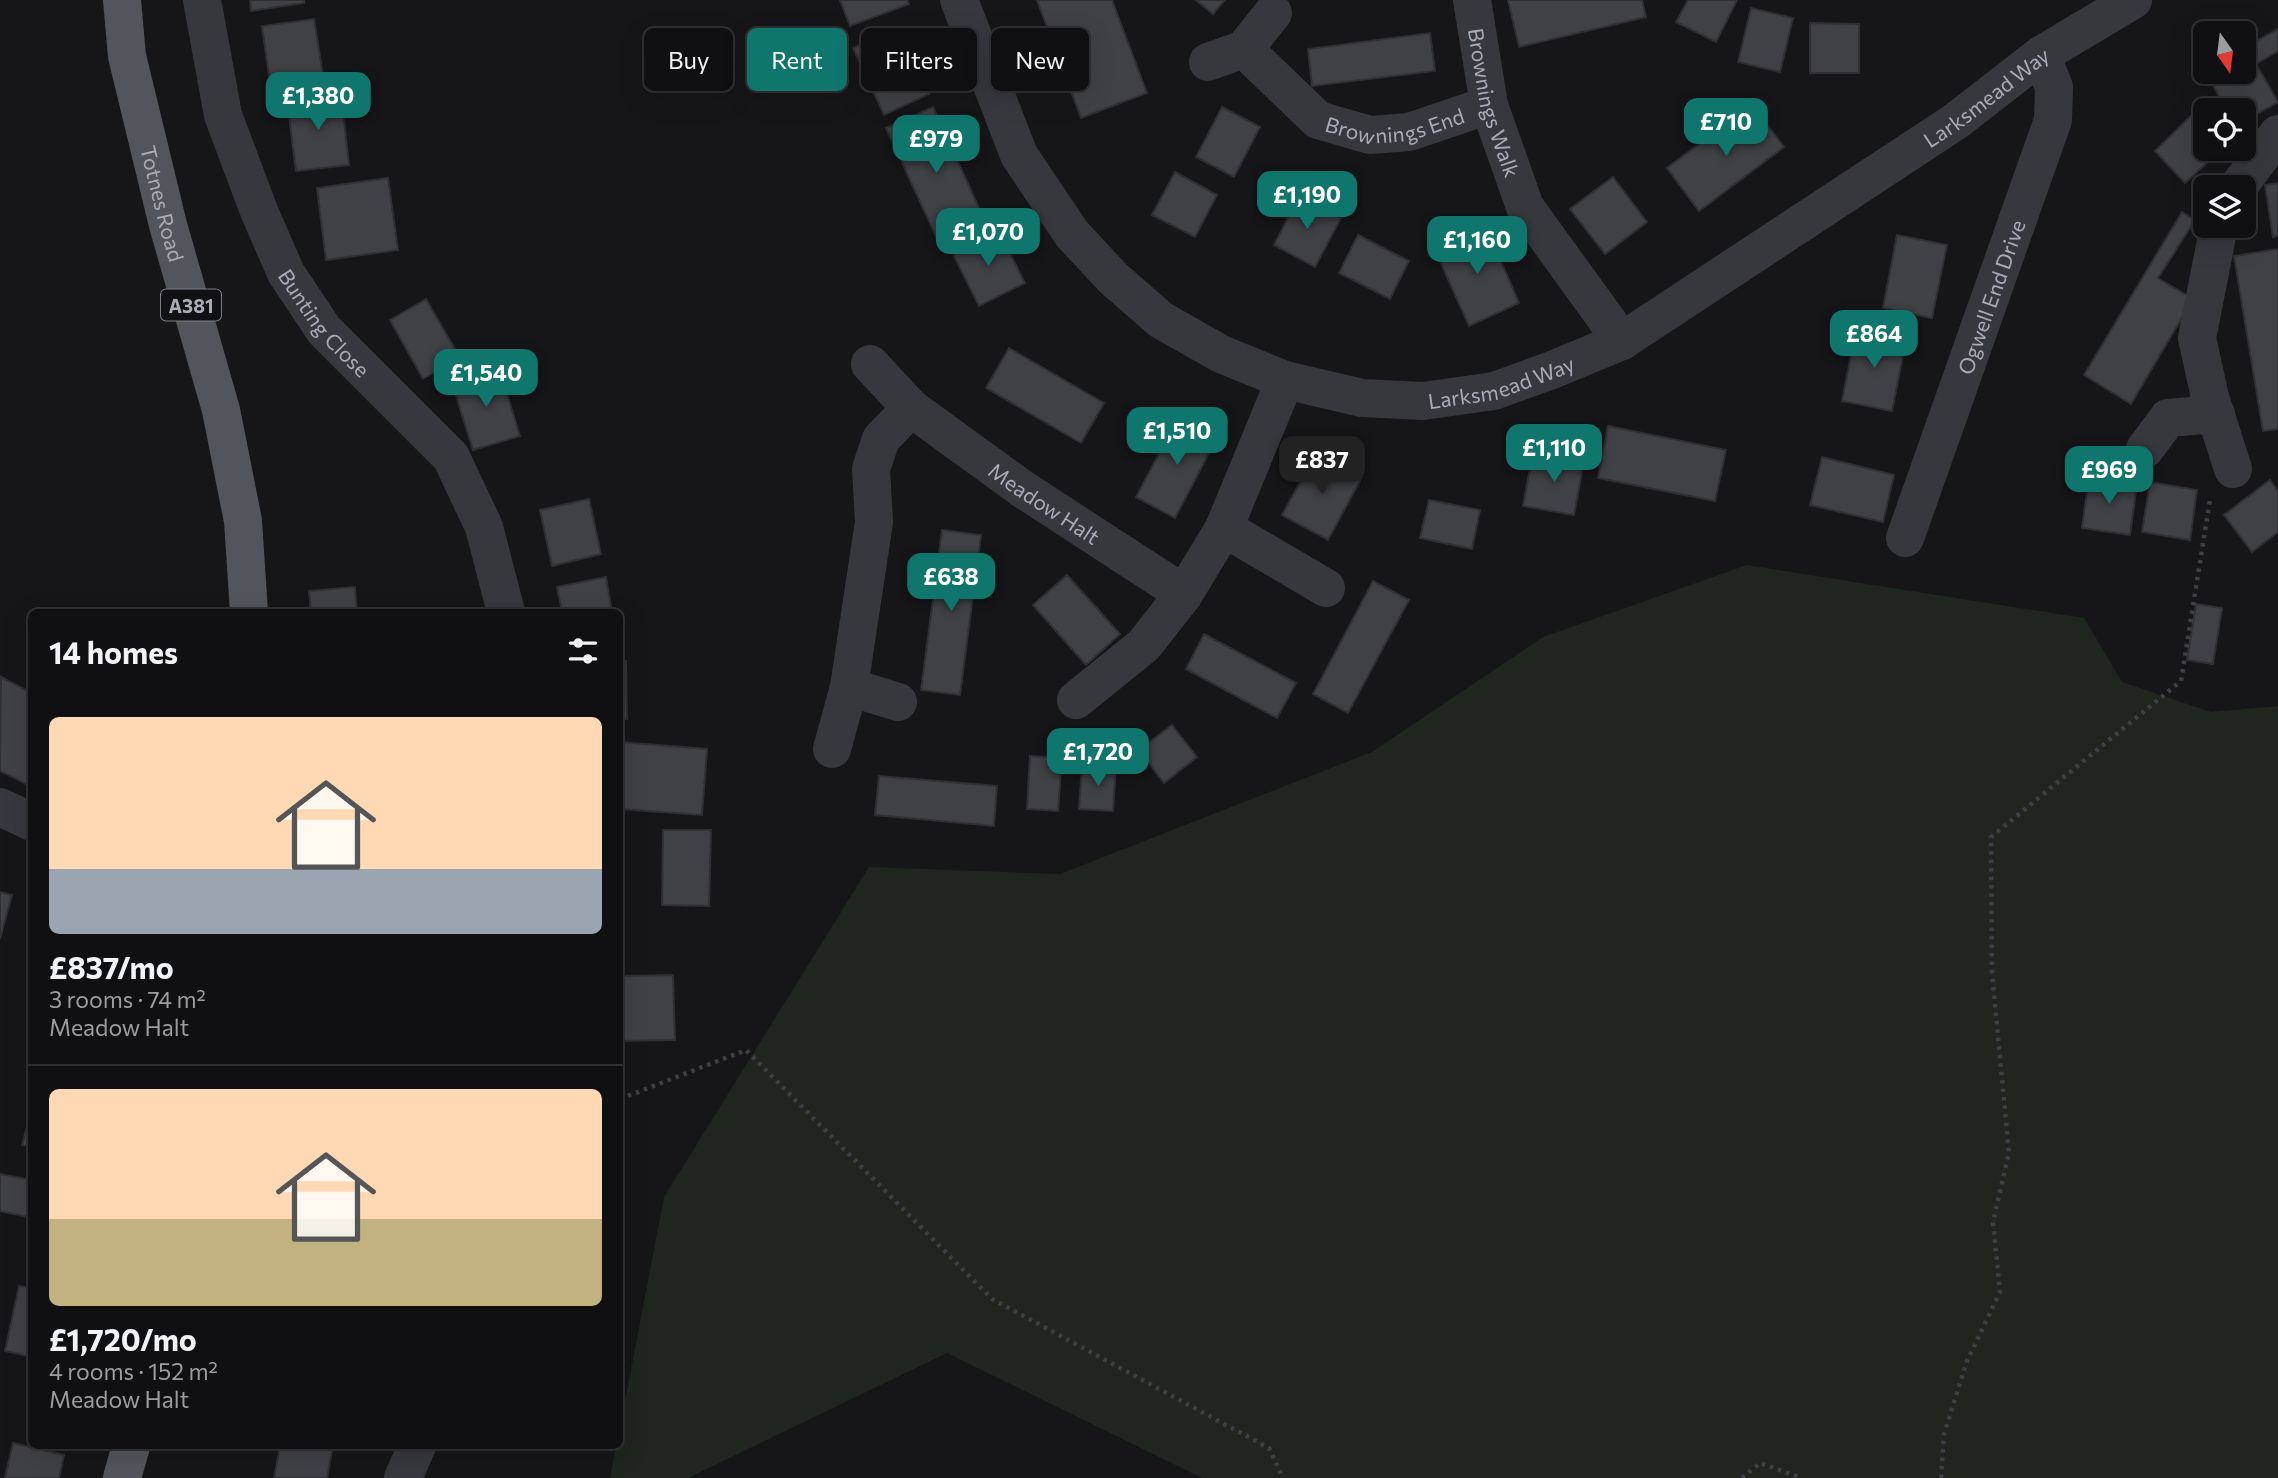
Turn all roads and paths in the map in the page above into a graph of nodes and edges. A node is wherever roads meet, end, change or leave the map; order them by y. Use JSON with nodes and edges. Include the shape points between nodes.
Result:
{"nodes":[{"id":1,"x":122,"y":0,"type":"edge"},
{"id":2,"x":202,"y":0,"type":"edge"},
{"id":3,"x":960,"y":0,"type":"edge"},
{"id":4,"x":1472,"y":0,"type":"edge"},
{"id":5,"x":2133,"y":0,"type":"edge"},
{"id":6,"x":1273,"y":13,"type":"dead end"},
{"id":7,"x":1244,"y":49,"type":"junction"},
{"id":8,"x":2041,"y":55,"type":"junction"},
{"id":9,"x":1208,"y":62,"type":"dead end"},
{"id":10,"x":1489,"y":105,"type":"junction"},
{"id":11,"x":2278,"y":134,"type":"edge"},
{"id":12,"x":2247,"y":175,"type":"edge"},
{"id":13,"x":2217,"y":238,"type":"edge"},
{"id":14,"x":1622,"y":341,"type":"junction"},
{"id":15,"x":870,"y":364,"type":"dead end"},
{"id":16,"x":1285,"y":380,"type":"junction"},
{"id":17,"x":911,"y":408,"type":"junction"},
{"id":18,"x":2216,"y":414,"type":"junction"},
{"id":19,"x":2145,"y":449,"type":"dead end"},
{"id":20,"x":2231,"y":463,"type":"joint"},
{"id":21,"x":1224,"y":528,"type":"junction"},
{"id":22,"x":1905,"y":538,"type":"dead end"},
{"id":23,"x":1325,"y":588,"type":"dead end"},
{"id":24,"x":1184,"y":594,"type":"junction"},
{"id":25,"x":248,"y":609,"type":"edge"},
{"id":26,"x":505,"y":609,"type":"edge"},
{"id":27,"x":849,"y":687,"type":"junction"},
{"id":28,"x":1076,"y":700,"type":"dead end"},
{"id":29,"x":898,"y":702,"type":"dead end"},
{"id":30,"x":832,"y":749,"type":"dead end"},
{"id":31,"x":0,"y":807,"type":"edge"},
{"id":32,"x":28,"y":820,"type":"edge"},
{"id":33,"x":623,"y":1098,"type":"edge"},
{"id":34,"x":130,"y":1449,"type":"edge"},
{"id":35,"x":416,"y":1449,"type":"edge"},
{"id":36,"x":122,"y":1478,"type":"edge"},
{"id":37,"x":403,"y":1478,"type":"edge"},
{"id":38,"x":1283,"y":1478,"type":"edge"},
{"id":39,"x":1742,"y":1478,"type":"edge"},
{"id":40,"x":1802,"y":1478,"type":"edge"},
{"id":41,"x":1941,"y":1478,"type":"edge"}],
"edges":[{"from":1,"to":25,"type":"main road","name":"Totnes Road","number":"A381","via":[[130,69],[223,422],[243,521]]},
{"from":2,"to":26,"type":"street","name":"Bunting Close","via":[[223,115],[286,273],[324,330],[451,457],[484,527]]},
{"from":3,"to":16,"type":"street","name":"Larksmead Way","via":[[1019,155],[1072,234],[1161,320],[1221,354]]},
{"from":4,"to":10,"type":"street","name":"Brownings Walk"},
{"from":5,"to":8,"type":"street","name":"Larksmead Way"},
{"from":6,"to":7,"type":"street"},
{"from":7,"to":9,"type":"street"},
{"from":7,"to":10,"type":"street","name":"Brownings End","via":[[1318,120],[1370,135],[1409,132]]},
{"from":8,"to":14,"type":"street","name":"Larksmead Way","via":[[1955,121]]},
{"from":8,"to":22,"type":"street","name":"Ogwell End Drive","via":[[2054,87],[2053,120]]},
{"from":10,"to":14,"type":"street","name":"Brownings Walk","via":[[1525,207]]},
{"from":11,"to":12,"type":"street"},
{"from":13,"to":18,"type":"street","via":[[2197,338]]},
{"from":14,"to":16,"type":"street","name":"Larksmead Way","via":[[1494,391],[1423,401],[1362,398]]},
{"from":15,"to":17,"type":"street","name":"Meadow Halt"},
{"from":16,"to":21,"type":"street"},
{"from":17,"to":24,"type":"street","name":"Meadow Halt","via":[[1021,488]]},
{"from":17,"to":27,"type":"street","via":[[881,439],[872,470],[874,522]]},
{"from":18,"to":19,"type":"street","via":[[2168,418]]},
{"from":18,"to":20,"type":"street"},
{"from":20,"to":41,"type":"path","via":[[2212,487],[2181,681],[1991,837],[1992,973],[2009,1153],[1993,1222],[2000,1292],[1967,1362],[1944,1434]]},
{"from":21,"to":23,"type":"street"},
{"from":21,"to":24,"type":"street"},
{"from":24,"to":28,"type":"street","via":[[1144,645]]},
{"from":27,"to":29,"type":"street"},
{"from":27,"to":30,"type":"street"},
{"from":31,"to":32,"type":"street"},
{"from":33,"to":38,"type":"path","via":[[746,1050],[992,1299],[1269,1448]]},
{"from":34,"to":36,"type":"main road"},
{"from":35,"to":37,"type":"street"},
{"from":39,"to":40,"type":"path","via":[[1760,1463]]}]}
